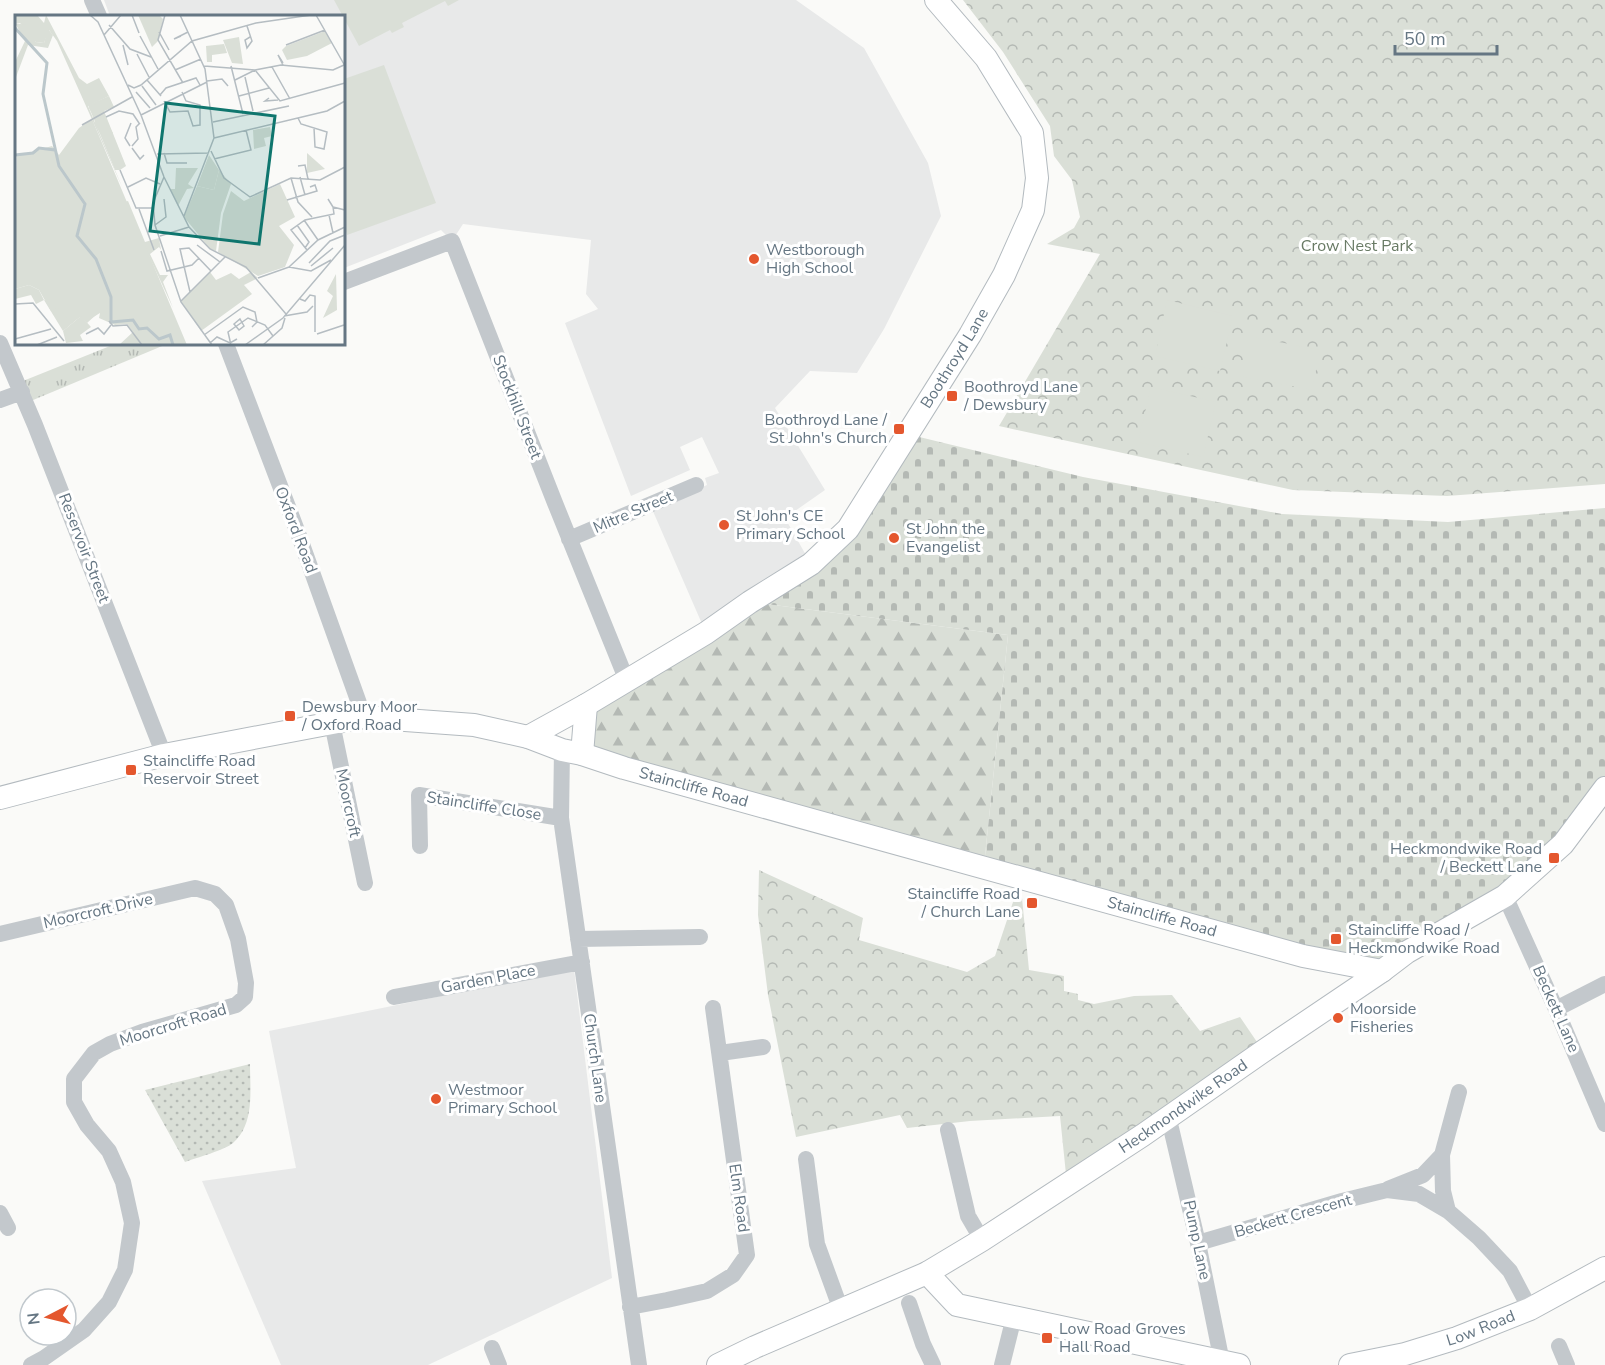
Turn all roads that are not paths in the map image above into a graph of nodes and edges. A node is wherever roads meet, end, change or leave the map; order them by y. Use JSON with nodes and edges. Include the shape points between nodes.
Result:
{"nodes":[{"id":1,"x":92,"y":0,"type":"edge"},
{"id":2,"x":936,"y":0,"type":"edge"},
{"id":3,"x":99,"y":15,"type":"edge"},
{"id":4,"x":345,"y":282,"type":"edge"},
{"id":5,"x":0,"y":343,"type":"edge"},
{"id":6,"x":226,"y":345,"type":"edge"},
{"id":7,"x":22,"y":392,"type":"junction"},
{"id":8,"x":0,"y":400,"type":"edge"},
{"id":9,"x":696,"y":484,"type":"dead end"},
{"id":10,"x":569,"y":539,"type":"junction"},
{"id":11,"x":627,"y":681,"type":"junction"},
{"id":12,"x":586,"y":705,"type":"junction"},
{"id":13,"x":364,"y":717,"type":"junction"},
{"id":14,"x":332,"y":723,"type":"junction"},
{"id":15,"x":528,"y":737,"type":"junction"},
{"id":16,"x":572,"y":752,"type":"junction"},
{"id":17,"x":164,"y":755,"type":"junction"},
{"id":18,"x":1605,"y":788,"type":"edge"},
{"id":19,"x":0,"y":798,"type":"edge"},
{"id":20,"x":561,"y":818,"type":"junction"},
{"id":21,"x":420,"y":846,"type":"dead end"},
{"id":22,"x":365,"y":883,"type":"dead end"},
{"id":23,"x":195,"y":888,"type":"joint"},
{"id":24,"x":1505,"y":896,"type":"junction"},
{"id":25,"x":0,"y":934,"type":"edge"},
{"id":26,"x":700,"y":937,"type":"dead end"},
{"id":27,"x":578,"y":939,"type":"junction"},
{"id":28,"x":582,"y":962,"type":"junction"},
{"id":29,"x":1382,"y":971,"type":"junction"},
{"id":30,"x":1605,"y":984,"type":"edge"},
{"id":31,"x":394,"y":997,"type":"dead end"},
{"id":32,"x":713,"y":1008,"type":"dead end"},
{"id":33,"x":1556,"y":1009,"type":"junction"},
{"id":34,"x":764,"y":1047,"type":"dead end"},
{"id":35,"x":720,"y":1053,"type":"junction"},
{"id":36,"x":1459,"y":1092,"type":"dead end"},
{"id":37,"x":1167,"y":1120,"type":"junction"},
{"id":38,"x":1605,"y":1122,"type":"edge"},
{"id":39,"x":948,"y":1130,"type":"dead end"},
{"id":40,"x":1442,"y":1155,"type":"junction"},
{"id":41,"x":806,"y":1159,"type":"dead end"},
{"id":42,"x":1387,"y":1190,"type":"junction"},
{"id":43,"x":1448,"y":1211,"type":"junction"},
{"id":44,"x":982,"y":1240,"type":"junction"},
{"id":45,"x":1198,"y":1243,"type":"junction"},
{"id":46,"x":1605,"y":1268,"type":"edge"},
{"id":47,"x":927,"y":1273,"type":"junction"},
{"id":48,"x":909,"y":1303,"type":"dead end"},
{"id":49,"x":630,"y":1307,"type":"junction"},
{"id":50,"x":1530,"y":1309,"type":"junction"},
{"id":51,"x":841,"y":1310,"type":"junction"},
{"id":52,"x":1014,"y":1317,"type":"junction"},
{"id":53,"x":1559,"y":1346,"type":"dead end"},
{"id":54,"x":492,"y":1348,"type":"dead end"},
{"id":55,"x":1230,"y":1363,"type":"edge"},
{"id":56,"x":30,"y":1365,"type":"edge"},
{"id":57,"x":499,"y":1365,"type":"edge"},
{"id":58,"x":639,"y":1365,"type":"edge"},
{"id":59,"x":718,"y":1365,"type":"edge"},
{"id":60,"x":933,"y":1365,"type":"edge"},
{"id":61,"x":1002,"y":1365,"type":"edge"},
{"id":62,"x":1350,"y":1365,"type":"edge"},
{"id":63,"x":1567,"y":1365,"type":"edge"}],
"edges":[{"from":1,"to":3,"type":"street"},
{"from":2,"to":11,"type":"street","name":"Boothroyd Lane","via":[[986,58],[1032,133],[1037,178],[1033,210],[1004,275],[848,529],[811,564]]},
{"from":4,"to":10,"type":"street","name":"Stockhill Street","via":[[452,241]]},
{"from":5,"to":7,"type":"street","name":"Reservoir Street"},
{"from":6,"to":13,"type":"street","name":"Oxford Road"},
{"from":7,"to":8,"type":"street"},
{"from":7,"to":17,"type":"street","name":"Reservoir Street"},
{"from":9,"to":10,"type":"street","name":"Mitre Street"},
{"from":10,"to":11,"type":"street","name":"Stockhill Street"},
{"from":11,"to":12,"type":"street","name":"Boothroyd Lane"},
{"from":12,"to":15,"type":"street","name":"Boothroyd Lane"},
{"from":12,"to":16,"type":"street"},
{"from":13,"to":14,"type":"street","name":"Staincliffe Road"},
{"from":13,"to":15,"type":"street","name":"Staincliffe Road","via":[[474,725]]},
{"from":14,"to":17,"type":"street","name":"Staincliffe Road"},
{"from":14,"to":22,"type":"street","name":"Moorcroft"},
{"from":15,"to":16,"type":"street","name":"Staincliffe Road"},
{"from":16,"to":20,"type":"street","name":"Church Lane"},
{"from":16,"to":29,"type":"street","name":"Staincliffe Road","via":[[1303,956]]},
{"from":17,"to":19,"type":"street","name":"Staincliffe Road"},
{"from":18,"to":24,"type":"street","name":"Heckmondwike Road","via":[[1563,844]]},
{"from":20,"to":21,"type":"street","name":"Staincliffe Close","via":[[419,795]]},
{"from":20,"to":27,"type":"street","name":"Church Lane"},
{"from":23,"to":25,"type":"street","name":"Moorcroft Drive"},
{"from":23,"to":56,"type":"street","name":"Moorcroft Road","via":[[215,894],[226,905],[238,939],[245,997],[225,1009],[110,1044],[94,1053],[74,1079],[74,1102],[109,1151],[123,1182],[132,1223],[125,1270],[109,1302],[84,1330]]},
{"from":24,"to":29,"type":"street","name":"Heckmondwike Road","via":[[1407,952]]},
{"from":24,"to":33,"type":"street","name":"Beckett Lane"},
{"from":26,"to":27,"type":"street"},
{"from":27,"to":28,"type":"street","name":"Church Lane"},
{"from":28,"to":31,"type":"street","name":"Garden Place"},
{"from":28,"to":49,"type":"street","name":"Church Lane"},
{"from":29,"to":37,"type":"street","name":"Heckmondwike Road"},
{"from":30,"to":33,"type":"street"},
{"from":32,"to":35,"type":"street","name":"Elm Road"},
{"from":33,"to":38,"type":"street","name":"Beckett Lane"},
{"from":34,"to":35,"type":"street"},
{"from":35,"to":49,"type":"street","name":"Elm Road","via":[[747,1255],[733,1275],[707,1291]]},
{"from":36,"to":40,"type":"street"},
{"from":37,"to":44,"type":"street","name":"Heckmondwike Road"},
{"from":37,"to":45,"type":"street","name":"Pump Lane"},
{"from":39,"to":44,"type":"street","via":[[968,1216]]},
{"from":40,"to":42,"type":"street","name":"Beckett Crescent","via":[[1423,1175]]},
{"from":40,"to":43,"type":"street"},
{"from":41,"to":51,"type":"street","via":[[817,1244]]},
{"from":42,"to":43,"type":"street","name":"Beckett Crescent","via":[[1419,1194]]},
{"from":42,"to":45,"type":"street","name":"Beckett Crescent"},
{"from":43,"to":50,"type":"street","name":"Beckett Crescent","via":[[1510,1271]]},
{"from":44,"to":47,"type":"street","name":"Heckmondwike Road"},
{"from":45,"to":55,"type":"street","name":"Pump Lane"},
{"from":46,"to":50,"type":"street","name":"Low Road"},
{"from":47,"to":51,"type":"street","name":"Heckmondwike Road"},
{"from":47,"to":52,"type":"street","via":[[957,1305]]},
{"from":48,"to":60,"type":"street"},
{"from":49,"to":58,"type":"street","name":"Church Lane"},
{"from":50,"to":62,"type":"street","name":"Low Road","via":[[1405,1354]]},
{"from":51,"to":59,"type":"street","name":"Heckmondwike Road"},
{"from":52,"to":55,"type":"street"},
{"from":52,"to":61,"type":"street"},
{"from":53,"to":63,"type":"street"},
{"from":54,"to":57,"type":"street"}]}
